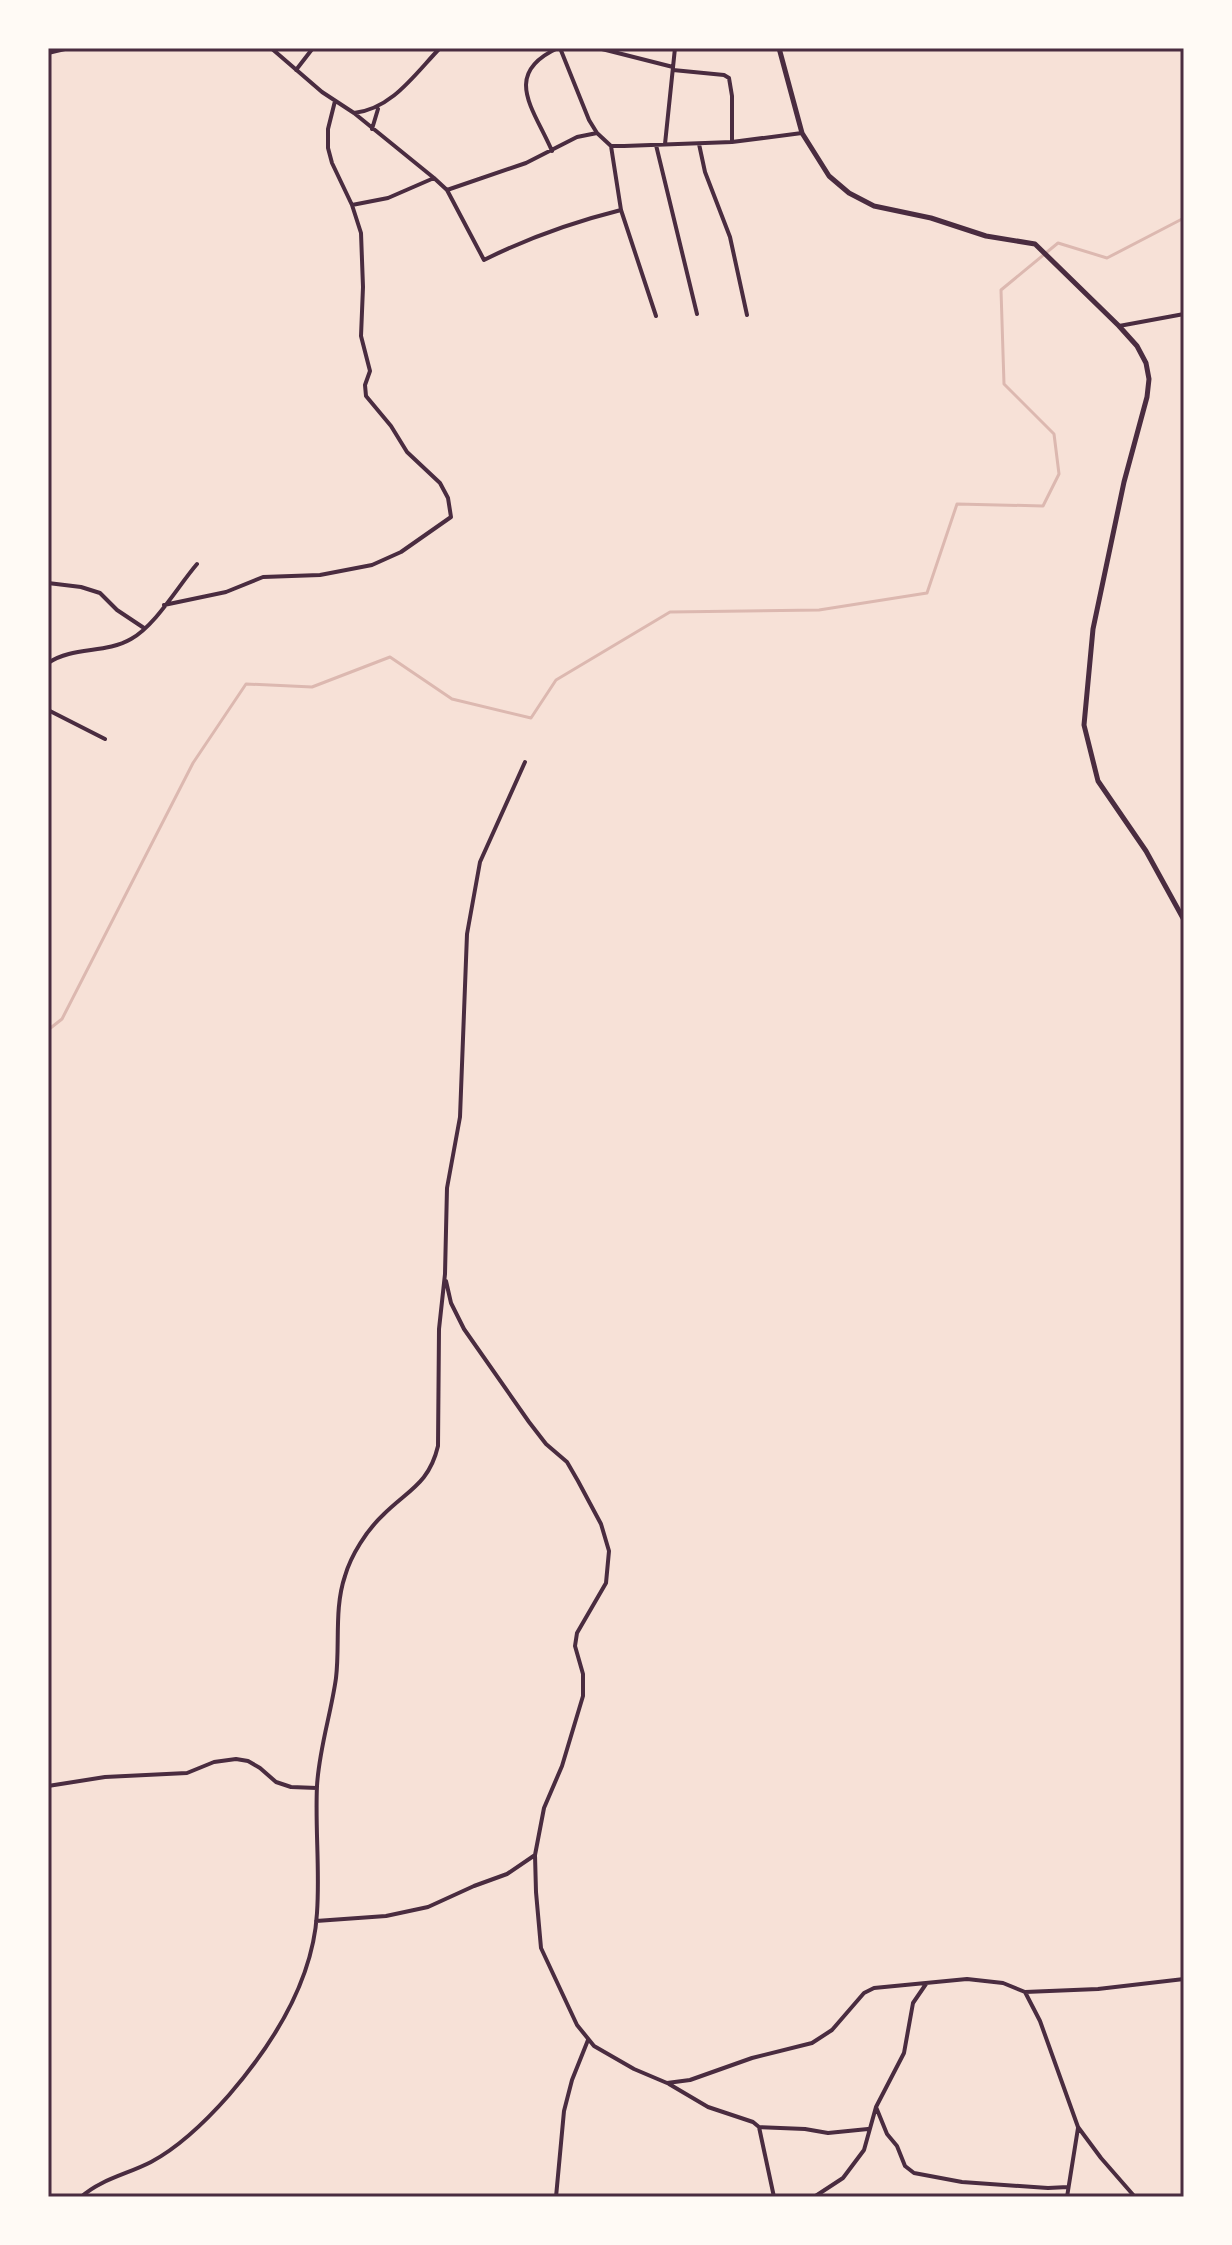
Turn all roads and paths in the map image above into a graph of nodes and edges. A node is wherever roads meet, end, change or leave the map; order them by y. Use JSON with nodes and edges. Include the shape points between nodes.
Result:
{"nodes":[{"id":1,"x":69,"y":48,"type":"edge"},
{"id":2,"x":271,"y":48,"type":"edge"},
{"id":3,"x":313,"y":48,"type":"edge"},
{"id":4,"x":440,"y":48,"type":"edge"},
{"id":5,"x":559,"y":48,"type":"edge"},
{"id":6,"x":598,"y":48,"type":"edge"},
{"id":7,"x":675,"y":48,"type":"edge"},
{"id":8,"x":779,"y":48,"type":"edge"},
{"id":9,"x":48,"y":53,"type":"edge"},
{"id":10,"x":673,"y":68,"type":"junction"},
{"id":11,"x":296,"y":70,"type":"junction"},
{"id":12,"x":335,"y":101,"type":"junction"},
{"id":13,"x":379,"y":108,"type":"junction"},
{"id":14,"x":354,"y":113,"type":"junction"},
{"id":15,"x":372,"y":129,"type":"junction"},
{"id":16,"x":597,"y":133,"type":"junction"},
{"id":17,"x":802,"y":133,"type":"junction"},
{"id":18,"x":732,"y":142,"type":"junction"},
{"id":19,"x":665,"y":144,"type":"junction"},
{"id":20,"x":699,"y":144,"type":"junction"},
{"id":21,"x":656,"y":145,"type":"junction"},
{"id":22,"x":611,"y":146,"type":"junction"},
{"id":23,"x":552,"y":151,"type":"junction"},
{"id":24,"x":434,"y":178,"type":"junction"},
{"id":25,"x":447,"y":190,"type":"junction"},
{"id":26,"x":352,"y":205,"type":"junction"},
{"id":27,"x":621,"y":210,"type":"junction"},
{"id":28,"x":697,"y":314,"type":"dead end"},
{"id":29,"x":1184,"y":314,"type":"edge"},
{"id":30,"x":747,"y":315,"type":"dead end"},
{"id":31,"x":656,"y":316,"type":"dead end"},
{"id":32,"x":1119,"y":326,"type":"junction"},
{"id":33,"x":197,"y":564,"type":"dead end"},
{"id":34,"x":48,"y":583,"type":"edge"},
{"id":35,"x":164,"y":605,"type":"junction"},
{"id":36,"x":144,"y":628,"type":"junction"},
{"id":37,"x":48,"y":663,"type":"edge"},
{"id":38,"x":48,"y":710,"type":"edge"},
{"id":39,"x":105,"y":739,"type":"dead end"},
{"id":40,"x":525,"y":762,"type":"dead end"},
{"id":41,"x":1184,"y":920,"type":"edge"},
{"id":42,"x":445,"y":1274,"type":"junction"},
{"id":43,"x":48,"y":1786,"type":"edge"},
{"id":44,"x":317,"y":1788,"type":"junction"},
{"id":45,"x":535,"y":1855,"type":"junction"},
{"id":46,"x":316,"y":1921,"type":"junction"},
{"id":47,"x":1184,"y":1979,"type":"edge"},
{"id":48,"x":926,"y":1984,"type":"junction"},
{"id":49,"x":1025,"y":1992,"type":"junction"},
{"id":50,"x":588,"y":2040,"type":"junction"},
{"id":51,"x":667,"y":2083,"type":"junction"},
{"id":52,"x":876,"y":2107,"type":"junction"},
{"id":53,"x":759,"y":2127,"type":"junction"},
{"id":54,"x":1078,"y":2127,"type":"junction"},
{"id":55,"x":868,"y":2129,"type":"junction"},
{"id":56,"x":1068,"y":2187,"type":"junction"},
{"id":57,"x":81,"y":2197,"type":"edge"},
{"id":58,"x":556,"y":2197,"type":"edge"},
{"id":59,"x":774,"y":2197,"type":"edge"},
{"id":60,"x":814,"y":2197,"type":"edge"},
{"id":61,"x":1067,"y":2197,"type":"edge"},
{"id":62,"x":1135,"y":2197,"type":"edge"}],
"edges":[{"from":1,"to":9,"type":"street"},
{"from":2,"to":11,"type":"street"},
{"from":3,"to":11,"type":"street"},
{"from":4,"to":13,"type":"street"},
{"from":5,"to":16,"type":"street"},
{"from":5,"to":23,"type":"street","via":[[538,57],[525,79],[525,92]]},
{"from":6,"to":10,"type":"street"},
{"from":7,"to":10,"type":"street"},
{"from":8,"to":17,"type":"street"},
{"from":10,"to":18,"type":"street","via":[[729,78]]},
{"from":10,"to":19,"type":"street"},
{"from":11,"to":12,"type":"street"},
{"from":12,"to":14,"type":"street"},
{"from":12,"to":26,"type":"street","via":[[328,148]]},
{"from":13,"to":14,"type":"street"},
{"from":13,"to":15,"type":"street"},
{"from":14,"to":15,"type":"street"},
{"from":15,"to":24,"type":"street"},
{"from":16,"to":22,"type":"street"},
{"from":16,"to":23,"type":"street"},
{"from":17,"to":18,"type":"street"},
{"from":17,"to":32,"type":"street","via":[[829,176],[863,201],[986,236],[1035,244]]},
{"from":18,"to":20,"type":"street"},
{"from":19,"to":20,"type":"street"},
{"from":19,"to":21,"type":"street"},
{"from":20,"to":30,"type":"street","via":[[730,237]]},
{"from":21,"to":22,"type":"street"},
{"from":21,"to":28,"type":"street"},
{"from":22,"to":27,"type":"street"},
{"from":23,"to":25,"type":"street"},
{"from":24,"to":25,"type":"street"},
{"from":24,"to":26,"type":"street","via":[[388,198]]},
{"from":25,"to":27,"type":"street","via":[[484,260],[555,229]]},
{"from":26,"to":35,"type":"street","via":[[362,242],[361,336],[370,371],[366,396],[407,452],[440,483],[451,517],[372,565],[320,575],[263,577],[226,592]]},
{"from":27,"to":31,"type":"street"},
{"from":29,"to":32,"type":"street"},
{"from":32,"to":41,"type":"street","via":[[1137,346],[1149,379],[1093,629],[1084,725],[1098,781]]},
{"from":33,"to":35,"type":"street"},
{"from":34,"to":36,"type":"street","via":[[100,593]]},
{"from":35,"to":36,"type":"street"},
{"from":36,"to":37,"type":"street","via":[[132,639],[60,655]]},
{"from":38,"to":39,"type":"street"},
{"from":40,"to":42,"type":"street","via":[[474,886],[463,986],[460,1117],[447,1188]]},
{"from":42,"to":44,"type":"street","via":[[434,1463],[420,1484],[379,1518],[344,1577],[336,1679]]},
{"from":42,"to":45,"type":"street","via":[[464,1329],[546,1444],[567,1462],[601,1524],[609,1551],[606,1583],[577,1633],[583,1696],[544,1808]]},
{"from":43,"to":44,"type":"street","via":[[187,1773],[236,1759],[248,1761],[276,1782]]},
{"from":44,"to":46,"type":"street"},
{"from":45,"to":46,"type":"street","via":[[507,1874],[428,1907]]},
{"from":45,"to":50,"type":"street","via":[[541,1948]]},
{"from":46,"to":57,"type":"street","via":[[295,1998],[229,2094],[169,2150]]},
{"from":47,"to":49,"type":"street"},
{"from":48,"to":49,"type":"street","via":[[989,1980]]},
{"from":48,"to":51,"type":"street","via":[[864,1993],[832,2030],[802,2047]]},
{"from":48,"to":52,"type":"street","via":[[913,2003],[904,2053]]},
{"from":49,"to":54,"type":"street"},
{"from":50,"to":51,"type":"street"},
{"from":50,"to":58,"type":"street","via":[[564,2111]]},
{"from":51,"to":53,"type":"street"},
{"from":52,"to":55,"type":"street"},
{"from":52,"to":56,"type":"street","via":[[905,2166],[914,2173],[962,2182]]},
{"from":53,"to":55,"type":"street","via":[[828,2133]]},
{"from":53,"to":59,"type":"street"},
{"from":54,"to":56,"type":"street"},
{"from":54,"to":62,"type":"street"},
{"from":55,"to":60,"type":"street","via":[[864,2150],[849,2171]]},
{"from":56,"to":61,"type":"street"}]}
